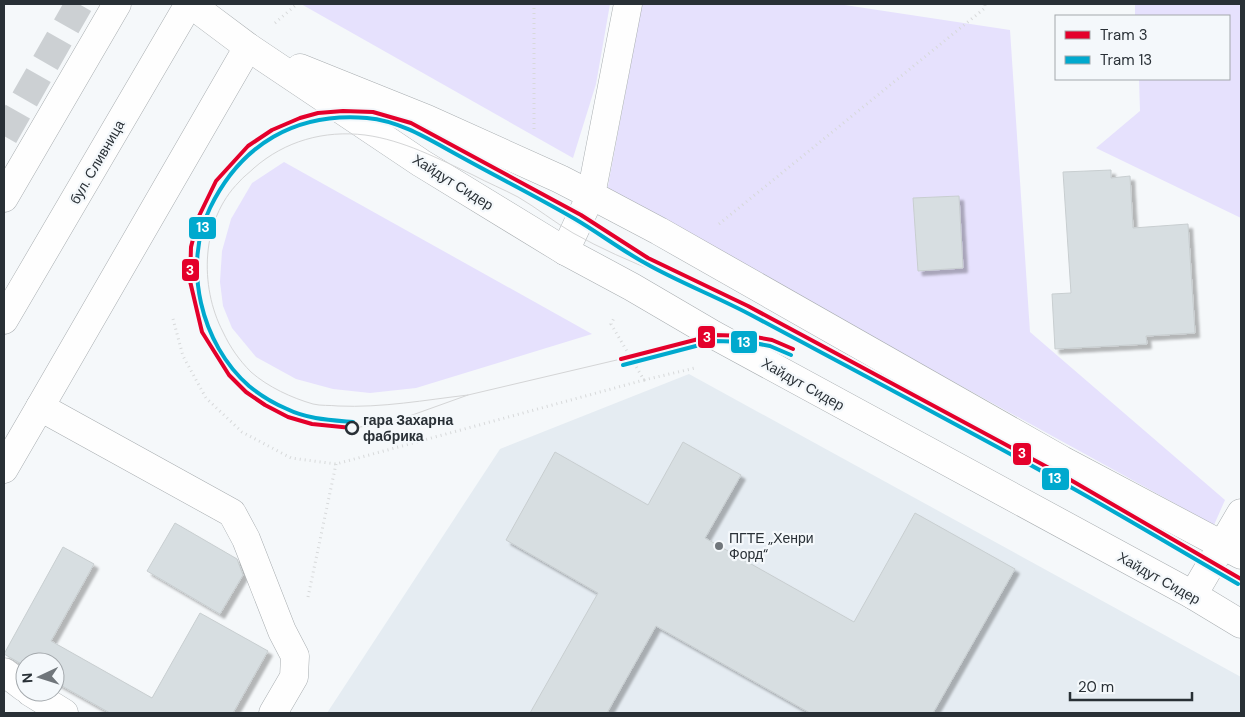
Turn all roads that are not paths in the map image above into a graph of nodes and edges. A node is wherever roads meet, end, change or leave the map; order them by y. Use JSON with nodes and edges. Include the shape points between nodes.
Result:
{"nodes":[{"id":1,"x":117,"y":4,"type":"edge"},
{"id":2,"x":189,"y":4,"type":"edge"},
{"id":3,"x":194,"y":4,"type":"edge"},
{"id":4,"x":628,"y":4,"type":"edge"},
{"id":5,"x":248,"y":47,"type":"junction"},
{"id":6,"x":591,"y":195,"type":"junction"},
{"id":7,"x":4,"y":198,"type":"edge"},
{"id":8,"x":565,"y":251,"type":"junction"},
{"id":9,"x":4,"y":320,"type":"edge"},
{"id":10,"x":40,"y":407,"type":"junction"},
{"id":11,"x":4,"y":469,"type":"edge"},
{"id":12,"x":1241,"y":513,"type":"edge"},
{"id":13,"x":1232,"y":550,"type":"edge"},
{"id":14,"x":1192,"y":595,"type":"junction"},
{"id":15,"x":1241,"y":624,"type":"edge"},
{"id":16,"x":4,"y":672,"type":"edge"},
{"id":17,"x":15,"y":681,"type":"edge"},
{"id":18,"x":46,"y":702,"type":"edge"},
{"id":19,"x":64,"y":713,"type":"edge"},
{"id":20,"x":273,"y":713,"type":"edge"}],
"edges":[{"from":1,"to":7,"type":"street"},
{"from":2,"to":9,"type":"street","name":"бул. Сливница"},
{"from":3,"to":5,"type":"street","name":"Хайдут Сидер"},
{"from":4,"to":6,"type":"street"},
{"from":5,"to":6,"type":"street","name":"Хайдут Сидер","via":[[427,119]]},
{"from":5,"to":8,"type":"street","name":"Хайдут Сидер","via":[[421,163]]},
{"from":5,"to":10,"type":"street"},
{"from":6,"to":8,"type":"street"},
{"from":6,"to":13,"type":"street","name":"Хайдут Сидер","via":[[1062,460]]},
{"from":8,"to":14,"type":"street","name":"Хайдут Сидер"},
{"from":10,"to":11,"type":"street"},
{"from":10,"to":20,"type":"street","via":[[232,514],[246,539],[295,656],[294,677]]},
{"from":12,"to":13,"type":"street"},
{"from":13,"to":14,"type":"street"},
{"from":14,"to":15,"type":"street","name":"Хайдут Сидер"},
{"from":16,"to":17,"type":"street"},
{"from":18,"to":19,"type":"street"}]}
